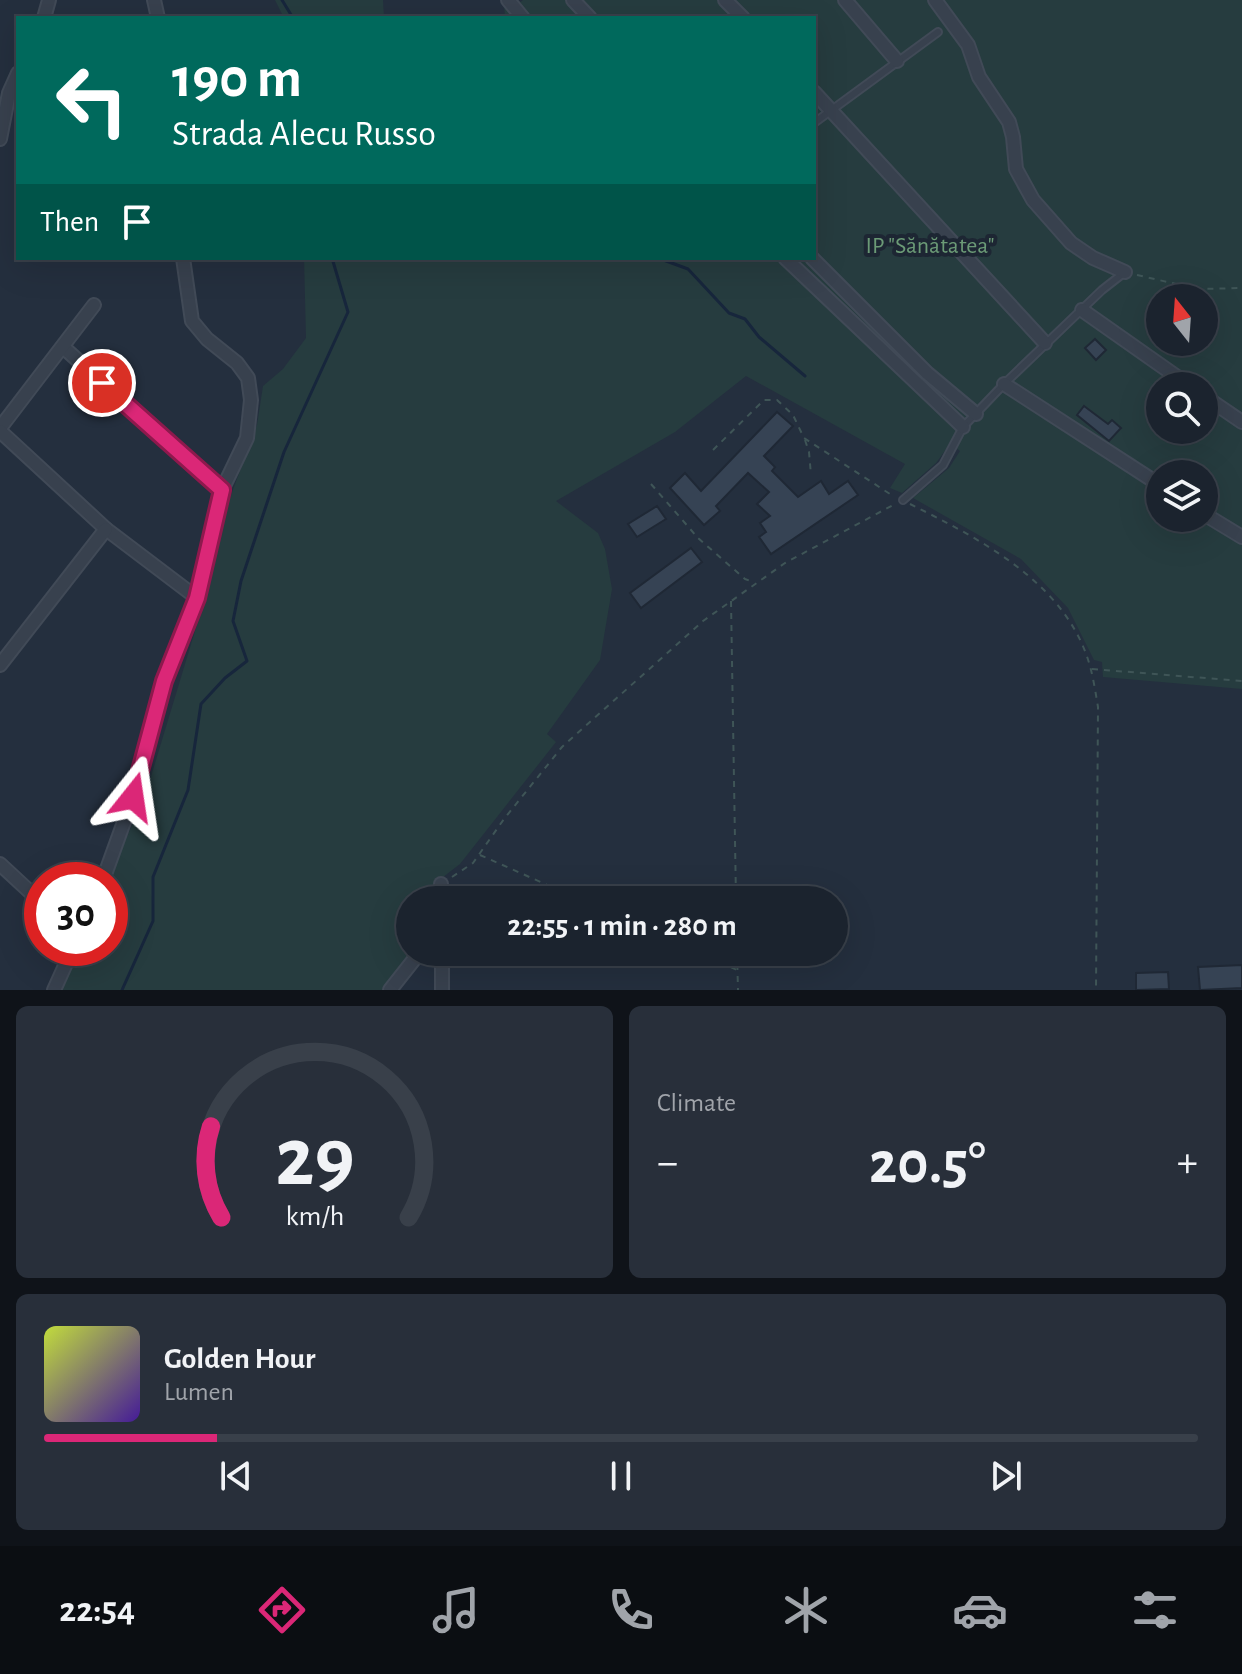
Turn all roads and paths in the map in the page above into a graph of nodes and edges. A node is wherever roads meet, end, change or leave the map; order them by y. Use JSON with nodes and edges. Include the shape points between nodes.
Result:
{"nodes":[{"id":1,"x":508,"y":0,"type":"edge"},
{"id":2,"x":573,"y":0,"type":"edge"},
{"id":3,"x":725,"y":0,"type":"edge"},
{"id":4,"x":845,"y":0,"type":"edge"},
{"id":5,"x":935,"y":0,"type":"edge"},
{"id":6,"x":521,"y":16,"type":"edge"},
{"id":7,"x":588,"y":16,"type":"edge"},
{"id":8,"x":741,"y":16,"type":"edge"},
{"id":9,"x":938,"y":32,"type":"dead end"},
{"id":10,"x":897,"y":61,"type":"junction"},
{"id":11,"x":4,"y":90,"type":"edge"},
{"id":12,"x":816,"y":94,"type":"edge"},
{"id":13,"x":830,"y":109,"type":"junction"},
{"id":14,"x":816,"y":121,"type":"edge"},
{"id":15,"x":0,"y":139,"type":"edge"},
{"id":16,"x":183,"y":260,"type":"edge"},
{"id":17,"x":787,"y":260,"type":"edge"},
{"id":18,"x":814,"y":260,"type":"edge"},
{"id":19,"x":1125,"y":272,"type":"junction"},
{"id":20,"x":1242,"y":288,"type":"edge"},
{"id":21,"x":94,"y":305,"type":"dead end"},
{"id":22,"x":1082,"y":310,"type":"junction"},
{"id":23,"x":1045,"y":343,"type":"junction"},
{"id":24,"x":63,"y":347,"type":"junction"},
{"id":25,"x":1170,"y":372,"type":"edge"},
{"id":26,"x":1004,"y":384,"type":"junction"},
{"id":27,"x":1218,"y":406,"type":"edge"},
{"id":28,"x":976,"y":414,"type":"junction"},
{"id":29,"x":1242,"y":422,"type":"edge"},
{"id":30,"x":963,"y":427,"type":"junction"},
{"id":31,"x":0,"y":430,"type":"edge"},
{"id":32,"x":804,"y":438,"type":"junction"},
{"id":33,"x":713,"y":450,"type":"dead end"},
{"id":34,"x":811,"y":475,"type":"dead end"},
{"id":35,"x":1146,"y":476,"type":"edge"},
{"id":36,"x":651,"y":484,"type":"dead end"},
{"id":37,"x":222,"y":490,"type":"junction"},
{"id":38,"x":903,"y":500,"type":"junction"},
{"id":39,"x":1218,"y":522,"type":"edge"},
{"id":40,"x":106,"y":529,"type":"junction"},
{"id":41,"x":1242,"y":537,"type":"edge"},
{"id":42,"x":754,"y":583,"type":"junction"},
{"id":43,"x":197,"y":598,"type":"junction"},
{"id":44,"x":731,"y":600,"type":"junction"},
{"id":45,"x":0,"y":665,"type":"edge"},
{"id":46,"x":1091,"y":668,"type":"junction"},
{"id":47,"x":1242,"y":681,"type":"edge"},
{"id":48,"x":479,"y":855,"type":"junction"},
{"id":49,"x":110,"y":862,"type":"edge"},
{"id":50,"x":0,"y":864,"type":"edge"},
{"id":51,"x":441,"y":884,"type":"edge"},
{"id":52,"x":24,"y":886,"type":"edge"},
{"id":53,"x":549,"y":886,"type":"edge"},
{"id":54,"x":736,"y":886,"type":"edge"},
{"id":55,"x":65,"y":966,"type":"edge"},
{"id":56,"x":409,"y":966,"type":"edge"},
{"id":57,"x":442,"y":966,"type":"edge"},
{"id":58,"x":728,"y":966,"type":"edge"},
{"id":59,"x":737,"y":966,"type":"edge"},
{"id":60,"x":737,"y":970,"type":"junction"},
{"id":61,"x":54,"y":990,"type":"edge"},
{"id":62,"x":390,"y":990,"type":"edge"},
{"id":63,"x":442,"y":990,"type":"edge"},
{"id":64,"x":738,"y":990,"type":"edge"},
{"id":65,"x":1096,"y":990,"type":"edge"}],
"edges":[{"from":1,"to":6,"type":"street"},
{"from":2,"to":7,"type":"street"},
{"from":3,"to":8,"type":"street"},
{"from":4,"to":10,"type":"street"},
{"from":5,"to":19,"type":"street","via":[[968,45],[979,77],[1009,122],[1016,169],[1033,200],[1071,243]]},
{"from":9,"to":10,"type":"lane"},
{"from":10,"to":13,"type":"lane"},
{"from":11,"to":15,"type":"street"},
{"from":12,"to":13,"type":"street"},
{"from":13,"to":14,"type":"lane"},
{"from":13,"to":23,"type":"street"},
{"from":16,"to":37,"type":"street","via":[[192,321],[242,368],[251,388],[247,438]]},
{"from":17,"to":30,"type":"street"},
{"from":18,"to":28,"type":"street","via":[[927,373]]},
{"from":19,"to":20,"type":"path","via":[[1198,289]]},
{"from":19,"to":22,"type":"lane"},
{"from":21,"to":24,"type":"street"},
{"from":22,"to":23,"type":"lane"},
{"from":22,"to":25,"type":"street"},
{"from":23,"to":26,"type":"lane"},
{"from":24,"to":31,"type":"street"},
{"from":24,"to":37,"type":"street"},
{"from":26,"to":28,"type":"lane"},
{"from":26,"to":35,"type":"street"},
{"from":27,"to":29,"type":"street"},
{"from":28,"to":30,"type":"lane"},
{"from":30,"to":38,"type":"lane","via":[[943,465]]},
{"from":31,"to":40,"type":"street"},
{"from":32,"to":33,"type":"path","via":[[793,415],[777,400],[764,400]]},
{"from":32,"to":34,"type":"path"},
{"from":32,"to":38,"type":"path"},
{"from":36,"to":42,"type":"path","via":[[698,538]]},
{"from":37,"to":43,"type":"street"},
{"from":38,"to":42,"type":"path"},
{"from":38,"to":46,"type":"path","via":[[997,551],[1033,581],[1062,610]]},
{"from":39,"to":41,"type":"street"},
{"from":40,"to":43,"type":"street"},
{"from":40,"to":45,"type":"street"},
{"from":42,"to":44,"type":"path"},
{"from":43,"to":49,"type":"street","via":[[172,657]]},
{"from":44,"to":48,"type":"path","via":[[562,747]]},
{"from":44,"to":54,"type":"path"},
{"from":46,"to":47,"type":"path"},
{"from":46,"to":65,"type":"path","via":[[1098,707]]},
{"from":48,"to":51,"type":"path"},
{"from":48,"to":53,"type":"path"},
{"from":50,"to":52,"type":"street"},
{"from":55,"to":61,"type":"street"},
{"from":56,"to":62,"type":"street"},
{"from":57,"to":63,"type":"street"},
{"from":58,"to":60,"type":"path"},
{"from":59,"to":60,"type":"path"},
{"from":60,"to":64,"type":"path"}]}
